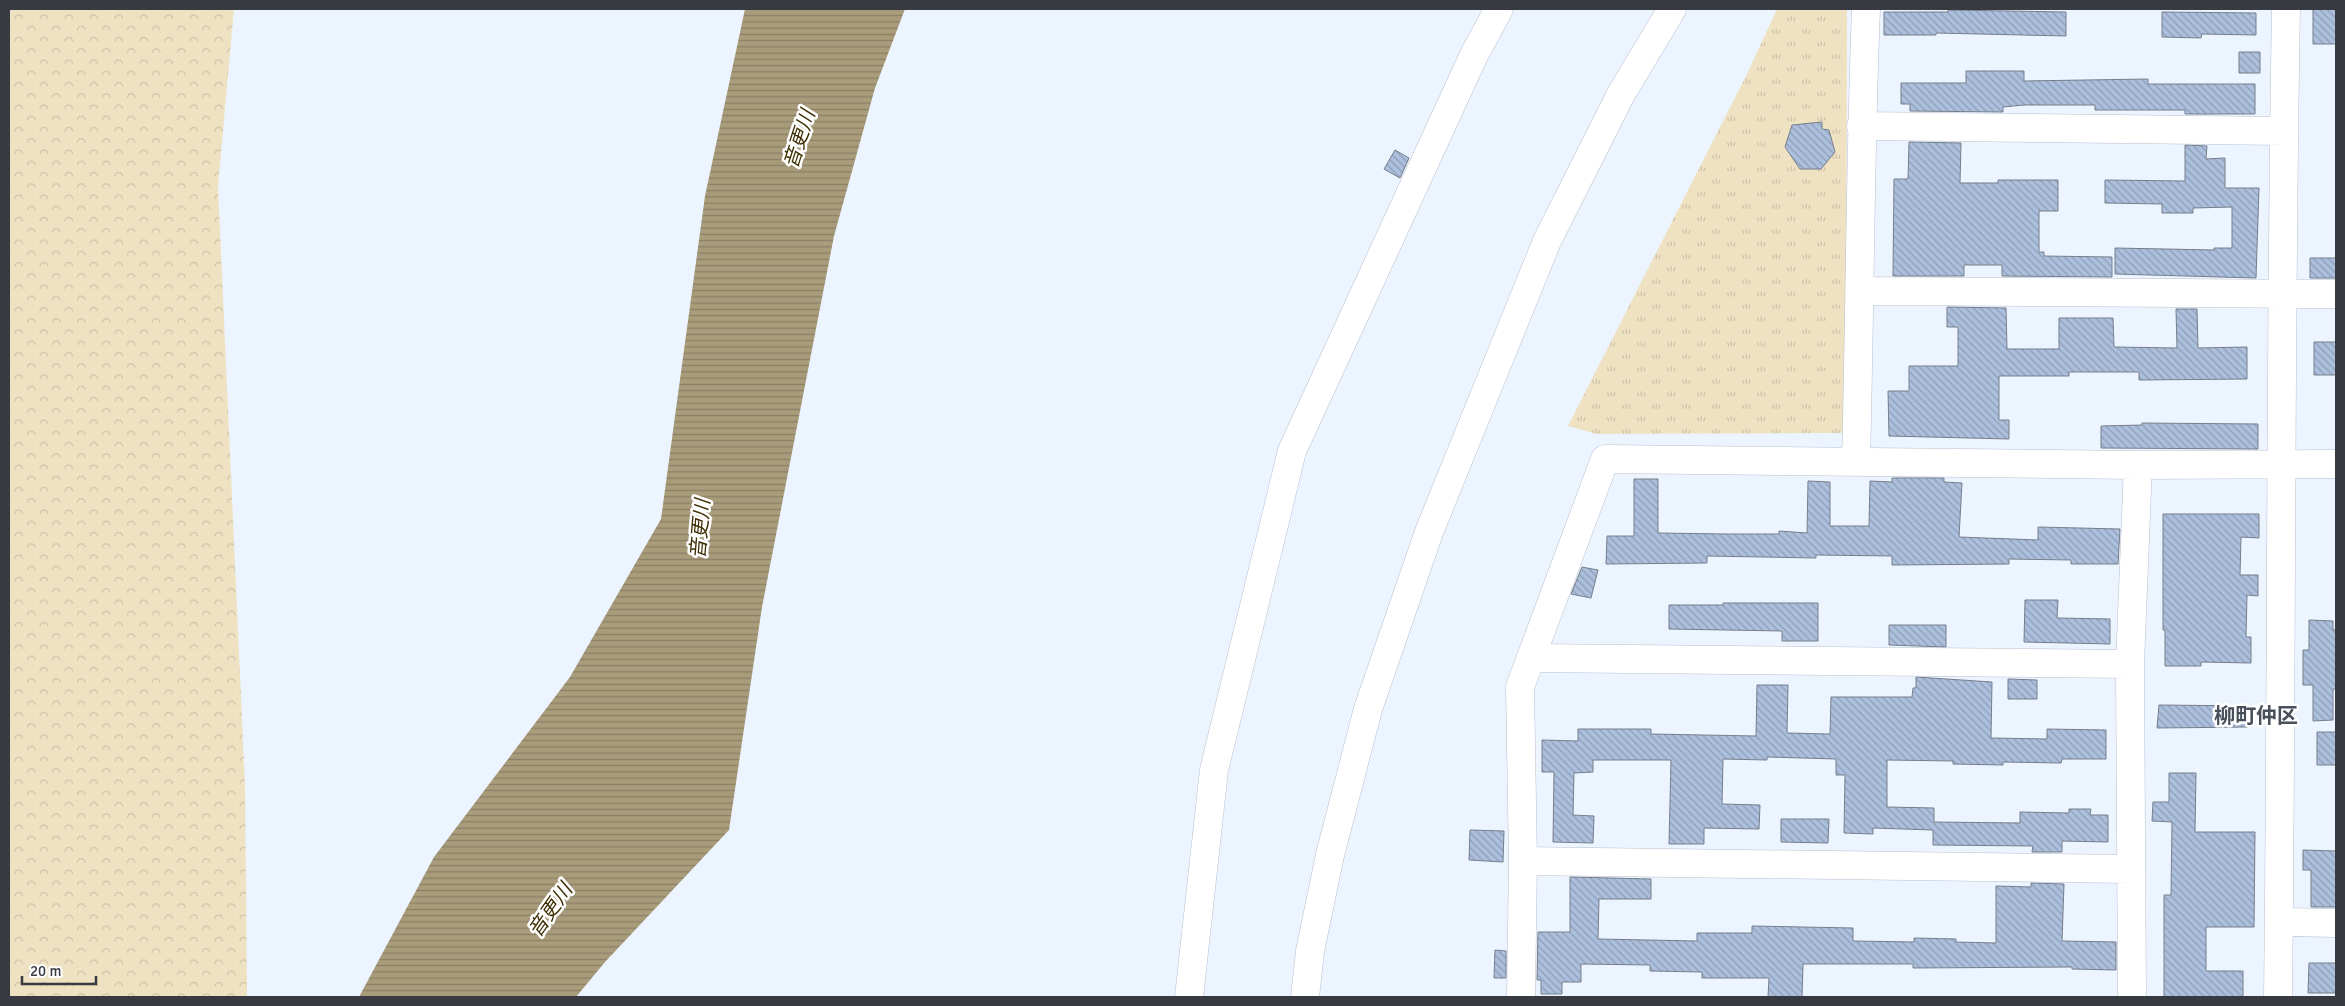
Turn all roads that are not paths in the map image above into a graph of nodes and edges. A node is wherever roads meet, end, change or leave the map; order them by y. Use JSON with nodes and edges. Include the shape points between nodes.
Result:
{"nodes":[{"id":1,"x":1499,"y":9,"type":"edge"},
{"id":2,"x":1672,"y":9,"type":"edge"},
{"id":3,"x":1866,"y":9,"type":"edge"},
{"id":4,"x":2286,"y":9,"type":"edge"},
{"id":5,"x":1861,"y":126,"type":"junction"},
{"id":6,"x":2284,"y":131,"type":"junction"},
{"id":7,"x":1861,"y":291,"type":"junction"},
{"id":8,"x":2284,"y":294,"type":"junction"},
{"id":9,"x":2336,"y":294,"type":"edge"},
{"id":10,"x":1856,"y":460,"type":"junction"},
{"id":11,"x":2280,"y":464,"type":"junction"},
{"id":12,"x":2336,"y":464,"type":"edge"},
{"id":13,"x":2138,"y":465,"type":"junction"},
{"id":14,"x":1531,"y":658,"type":"junction"},
{"id":15,"x":2130,"y":664,"type":"junction"},
{"id":16,"x":1523,"y":861,"type":"junction"},
{"id":17,"x":2131,"y":869,"type":"junction"},
{"id":18,"x":2279,"y":922,"type":"junction"},
{"id":19,"x":2336,"y":923,"type":"edge"},
{"id":20,"x":1189,"y":997,"type":"edge"},
{"id":21,"x":1305,"y":997,"type":"edge"},
{"id":22,"x":1520,"y":997,"type":"edge"},
{"id":23,"x":2132,"y":997,"type":"edge"},
{"id":24,"x":2278,"y":997,"type":"edge"}],
"edges":[{"from":1,"to":20,"type":"street","via":[[1474,55],[1292,451],[1214,770]]},
{"from":2,"to":21,"type":"street","via":[[1621,94],[1547,241],[1429,532],[1371,700],[1349,782],[1312,942]]},
{"from":3,"to":5,"type":"street"},
{"from":4,"to":6,"type":"street"},
{"from":5,"to":6,"type":"street"},
{"from":5,"to":7,"type":"street"},
{"from":6,"to":8,"type":"street"},
{"from":7,"to":8,"type":"street"},
{"from":7,"to":10,"type":"street"},
{"from":8,"to":9,"type":"street"},
{"from":8,"to":11,"type":"street"},
{"from":10,"to":13,"type":"street"},
{"from":10,"to":14,"type":"street","via":[[1605,459]]},
{"from":11,"to":12,"type":"street"},
{"from":11,"to":13,"type":"street"},
{"from":11,"to":18,"type":"street"},
{"from":13,"to":15,"type":"street"},
{"from":14,"to":15,"type":"street"},
{"from":14,"to":16,"type":"street","via":[[1520,687]]},
{"from":15,"to":17,"type":"street"},
{"from":16,"to":17,"type":"street"},
{"from":16,"to":22,"type":"street"},
{"from":17,"to":23,"type":"street"},
{"from":18,"to":19,"type":"street"},
{"from":18,"to":24,"type":"street"}]}
